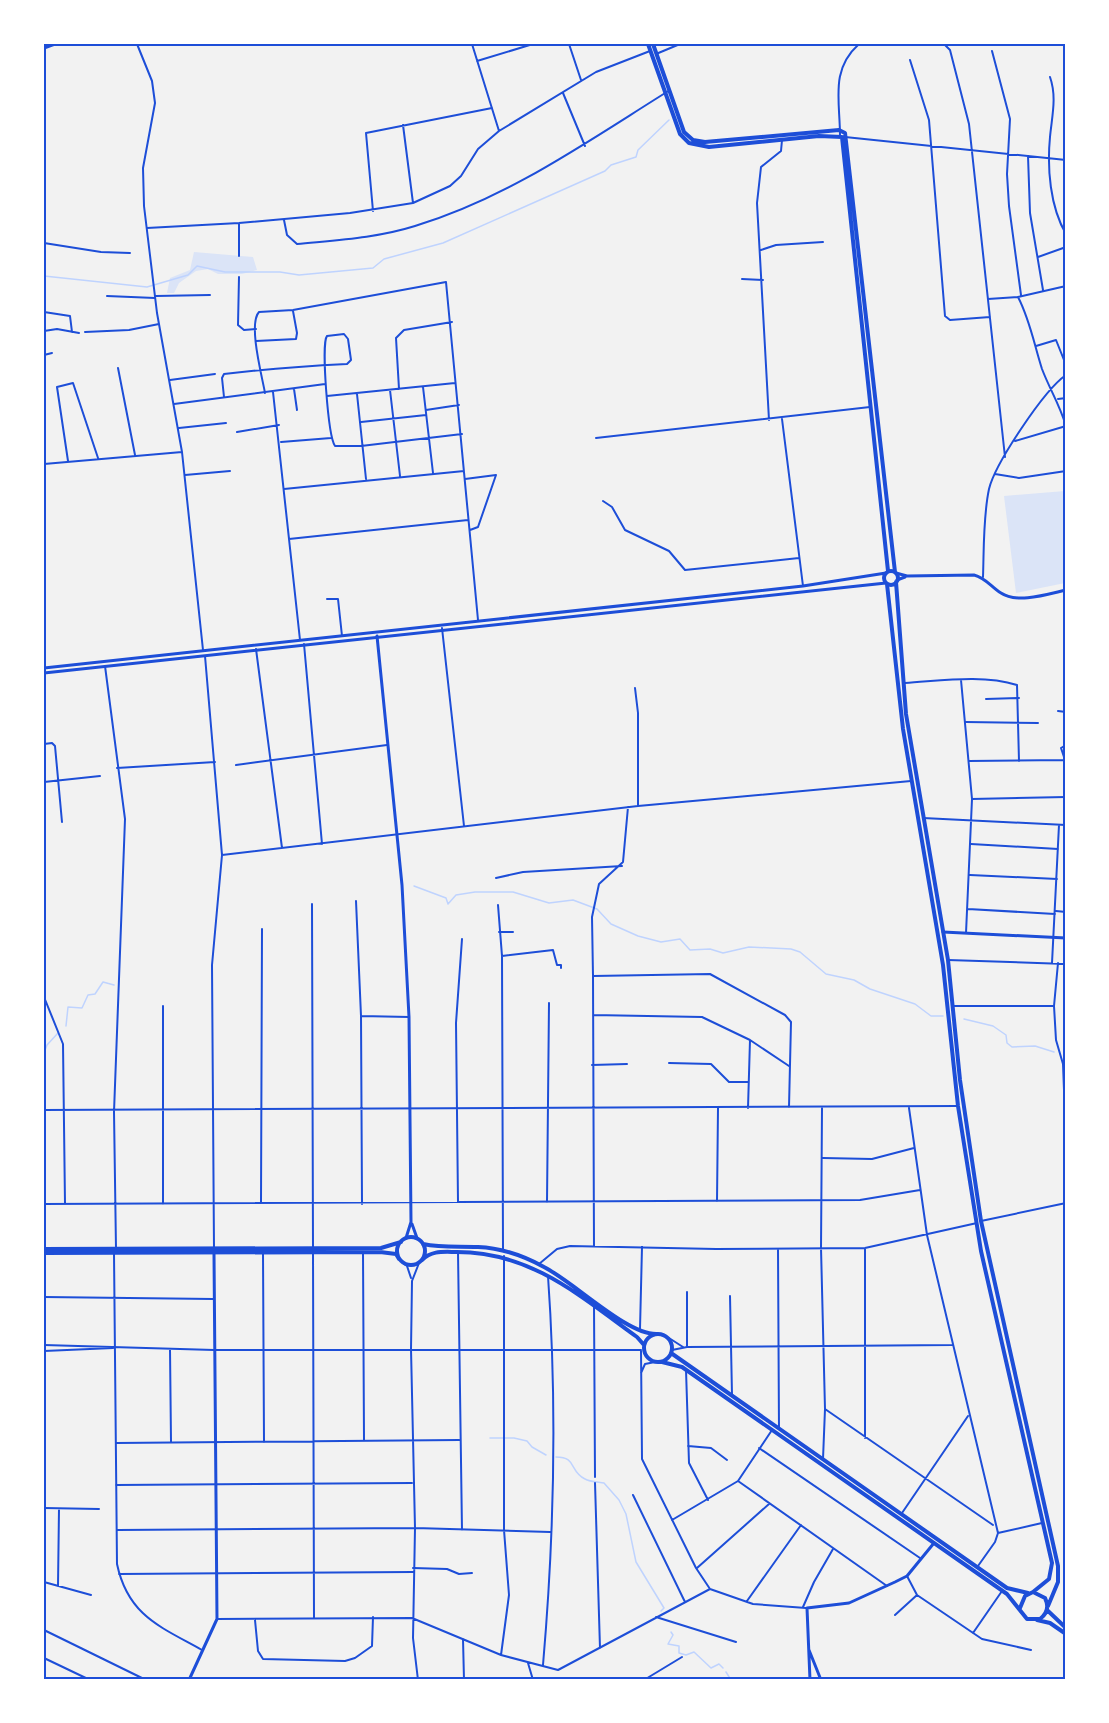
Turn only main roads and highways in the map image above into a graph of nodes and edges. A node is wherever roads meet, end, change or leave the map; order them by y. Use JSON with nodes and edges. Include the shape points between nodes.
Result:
{"nodes":[{"id":1,"x":55,"y":44,"type":"edge"},
{"id":2,"x":648,"y":44,"type":"edge"},
{"id":3,"x":653,"y":44,"type":"edge"},
{"id":4,"x":44,"y":45,"type":"edge"},
{"id":5,"x":667,"y":92,"type":"junction"},
{"id":6,"x":842,"y":136,"type":"junction"},
{"id":7,"x":870,"y":371,"type":"junction"},
{"id":8,"x":887,"y":572,"type":"junction"},
{"id":9,"x":895,"y":573,"type":"junction"},
{"id":10,"x":907,"y":576,"type":"junction"},
{"id":11,"x":897,"y":581,"type":"junction"},
{"id":12,"x":887,"y":583,"type":"junction"},
{"id":13,"x":1065,"y":590,"type":"edge"},
{"id":14,"x":377,"y":636,"type":"junction"},
{"id":15,"x":204,"y":653,"type":"junction"},
{"id":16,"x":44,"y":670,"type":"edge"},
{"id":17,"x":931,"y":876,"type":"junction"},
{"id":18,"x":943,"y":932,"type":"junction"},
{"id":19,"x":1065,"y":938,"type":"edge"},
{"id":20,"x":950,"y":1014,"type":"junction"},
{"id":21,"x":951,"y":1023,"type":"junction"},
{"id":22,"x":411,"y":1222,"type":"junction"},
{"id":23,"x":979,"y":1222,"type":"junction"},
{"id":24,"x":406,"y":1238,"type":"junction"},
{"id":25,"x":417,"y":1238,"type":"junction"},
{"id":26,"x":401,"y":1242,"type":"junction"},
{"id":27,"x":423,"y":1244,"type":"junction"},
{"id":28,"x":313,"y":1250,"type":"junction"},
{"id":29,"x":44,"y":1251,"type":"edge"},
{"id":30,"x":214,"y":1251,"type":"junction"},
{"id":31,"x":503,"y":1254,"type":"junction"},
{"id":32,"x":401,"y":1261,"type":"junction"},
{"id":33,"x":420,"y":1262,"type":"junction"},
{"id":34,"x":657,"y":1334,"type":"junction"},
{"id":35,"x":643,"y":1347,"type":"junction"},
{"id":36,"x":672,"y":1351,"type":"junction"},
{"id":37,"x":662,"y":1362,"type":"junction"},
{"id":38,"x":1025,"y":1435,"type":"junction"},
{"id":39,"x":934,"y":1543,"type":"junction"},
{"id":40,"x":1031,"y":1593,"type":"junction"},
{"id":41,"x":1020,"y":1608,"type":"junction"},
{"id":42,"x":1048,"y":1608,"type":"junction"},
{"id":43,"x":1036,"y":1620,"type":"junction"},
{"id":44,"x":1065,"y":1628,"type":"edge"},
{"id":45,"x":1065,"y":1634,"type":"edge"},
{"id":46,"x":807,"y":1645,"type":"junction"},
{"id":47,"x":189,"y":1680,"type":"edge"},
{"id":48,"x":810,"y":1680,"type":"edge"},
{"id":49,"x":821,"y":1680,"type":"edge"}],
"edges":[{"from":1,"to":4,"type":"main road"},
{"from":2,"to":5,"type":"main road"},
{"from":3,"to":5,"type":"main road"},
{"from":5,"to":6,"type":"main road","via":[[684,132],[699,141]]},
{"from":5,"to":6,"type":"main road","via":[[680,134],[689,143],[709,147]]},
{"from":6,"to":7,"type":"main road"},
{"from":7,"to":8,"type":"main road"},
{"from":7,"to":9,"type":"main road"},
{"from":8,"to":9,"type":"main road"},
{"from":8,"to":12,"type":"main road"},
{"from":8,"to":15,"type":"main road","via":[[803,586]]},
{"from":9,"to":10,"type":"main road"},
{"from":9,"to":11,"type":"main road"},
{"from":10,"to":11,"type":"main road"},
{"from":10,"to":13,"type":"main road","via":[[967,573],[982,577],[1008,597],[1043,596]]},
{"from":11,"to":12,"type":"main road"},
{"from":11,"to":17,"type":"main road","via":[[903,683]]},
{"from":12,"to":14,"type":"main road"},
{"from":12,"to":17,"type":"main road","via":[[911,781]]},
{"from":14,"to":15,"type":"main road"},
{"from":14,"to":22,"type":"main road","via":[[402,885],[410,1017]]},
{"from":15,"to":16,"type":"main road"},
{"from":15,"to":16,"type":"main road"},
{"from":17,"to":18,"type":"main road"},
{"from":17,"to":20,"type":"main road"},
{"from":18,"to":19,"type":"main road"},
{"from":18,"to":20,"type":"main road"},
{"from":20,"to":21,"type":"main road"},
{"from":21,"to":23,"type":"main road"},
{"from":21,"to":23,"type":"main road","via":[[958,1106]]},
{"from":22,"to":24,"type":"main road"},
{"from":22,"to":25,"type":"main road"},
{"from":23,"to":38,"type":"main road"},
{"from":24,"to":25,"type":"main road"},
{"from":24,"to":26,"type":"main road"},
{"from":25,"to":27,"type":"main road"},
{"from":26,"to":28,"type":"main road","via":[[381,1248]]},
{"from":26,"to":32,"type":"main road","via":[[397,1248]]},
{"from":27,"to":31,"type":"main road"},
{"from":27,"to":33,"type":"main road","via":[[425,1252]]},
{"from":28,"to":30,"type":"main road"},
{"from":28,"to":30,"type":"main road"},
{"from":28,"to":32,"type":"main road","via":[[392,1253]]},
{"from":29,"to":30,"type":"main road"},
{"from":30,"to":47,"type":"main road","via":[[217,1619]]},
{"from":31,"to":33,"type":"main road","via":[[436,1252]]},
{"from":31,"to":34,"type":"main road","via":[[538,1264],[640,1332]]},
{"from":31,"to":35,"type":"main road","via":[[548,1275],[640,1339]]},
{"from":32,"to":33,"type":"main road","via":[[411,1266]]},
{"from":34,"to":35,"type":"main road","via":[[649,1337]]},
{"from":34,"to":36,"type":"main road","via":[[669,1338]]},
{"from":35,"to":37,"type":"main road","via":[[647,1357]]},
{"from":36,"to":37,"type":"main road"},
{"from":36,"to":40,"type":"main road","via":[[1012,1591]]},
{"from":37,"to":39,"type":"main road","via":[[686,1370]]},
{"from":38,"to":40,"type":"main road","via":[[1052,1569],[1046,1583]]},
{"from":38,"to":42,"type":"main road","via":[[1058,1566],[1058,1582]]},
{"from":39,"to":41,"type":"main road","via":[[1002,1590]]},
{"from":39,"to":46,"type":"main road","via":[[907,1576],[849,1603],[805,1608]]},
{"from":40,"to":41,"type":"main road","via":[[1022,1600]]},
{"from":40,"to":42,"type":"main road","via":[[1045,1598]]},
{"from":41,"to":43,"type":"main road","via":[[1024,1616]]},
{"from":42,"to":43,"type":"main road"},
{"from":42,"to":44,"type":"main road"},
{"from":43,"to":45,"type":"main road","via":[[1050,1623]]},
{"from":46,"to":48,"type":"main road"},
{"from":46,"to":49,"type":"main road"}]}
